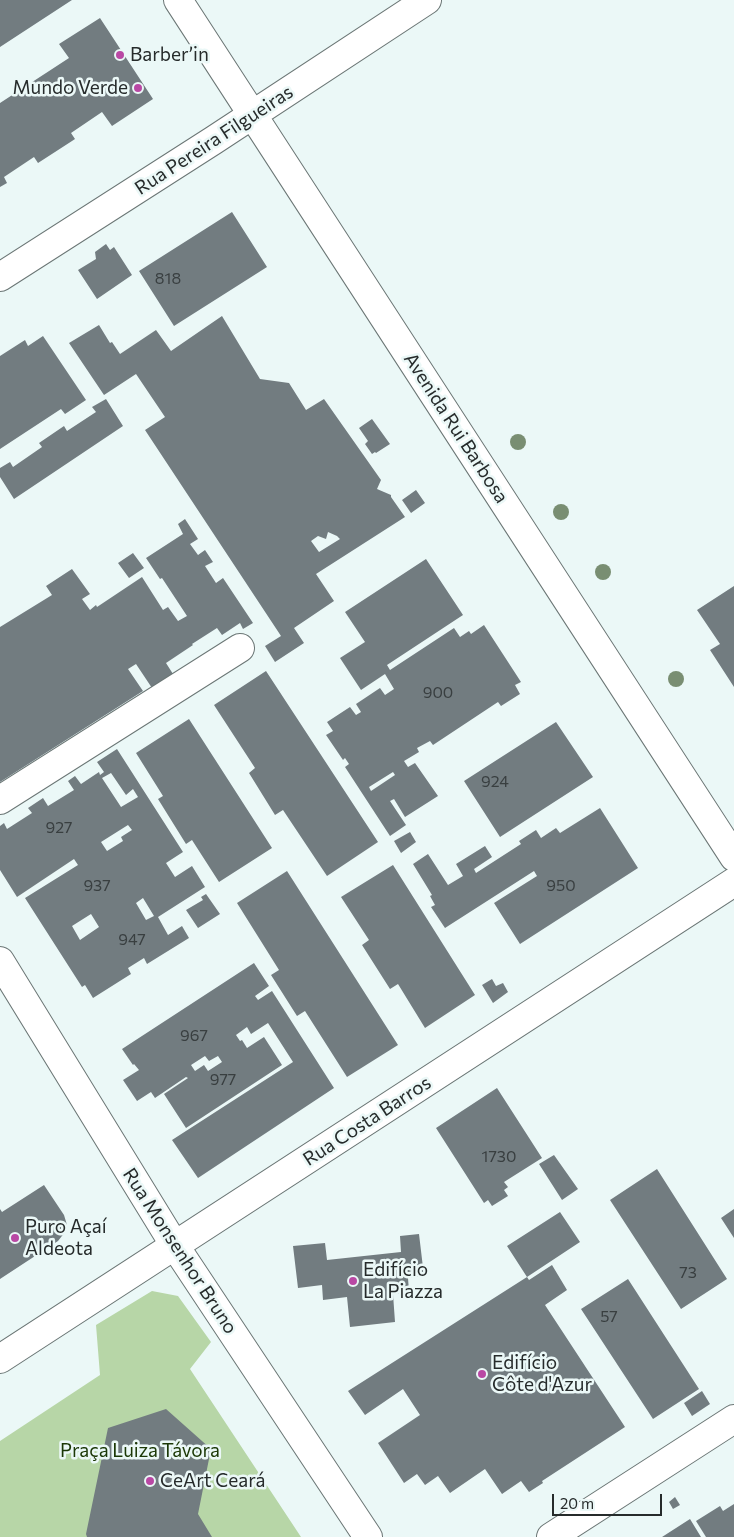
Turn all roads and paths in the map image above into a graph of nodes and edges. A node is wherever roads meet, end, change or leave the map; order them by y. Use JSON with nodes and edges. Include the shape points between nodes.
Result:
{"nodes":[{"id":1,"x":178,"y":0,"type":"edge"},
{"id":2,"x":428,"y":0,"type":"edge"},
{"id":3,"x":252,"y":115,"type":"junction"},
{"id":4,"x":0,"y":278,"type":"edge"},
{"id":5,"x":240,"y":648,"type":"dead end"},
{"id":6,"x":0,"y":800,"type":"edge"},
{"id":7,"x":734,"y":856,"type":"edge"},
{"id":8,"x":734,"y":882,"type":"edge"},
{"id":9,"x":0,"y":961,"type":"edge"},
{"id":10,"x":175,"y":1246,"type":"junction"},
{"id":11,"x":0,"y":1359,"type":"edge"},
{"id":12,"x":734,"y":1419,"type":"edge"},
{"id":13,"x":368,"y":1537,"type":"edge"},
{"id":14,"x":551,"y":1537,"type":"edge"}],
"edges":[{"from":1,"to":3,"type":"street","name":"Avenida Rui Barbosa"},
{"from":2,"to":3,"type":"street","name":"Rua Pereira Filgueiras"},
{"from":3,"to":4,"type":"street","name":"Rua Pereira Filgueiras"},
{"from":3,"to":7,"type":"street","name":"Avenida Rui Barbosa"},
{"from":5,"to":6,"type":"street"},
{"from":8,"to":10,"type":"street","name":"Rua Costa Barros"},
{"from":9,"to":10,"type":"street","name":"Rua Monsenhor Bruno"},
{"from":10,"to":11,"type":"street","name":"Rua Costa Barros"},
{"from":10,"to":13,"type":"street","name":"Rua Monsenhor Bruno"},
{"from":12,"to":14,"type":"street"}]}
